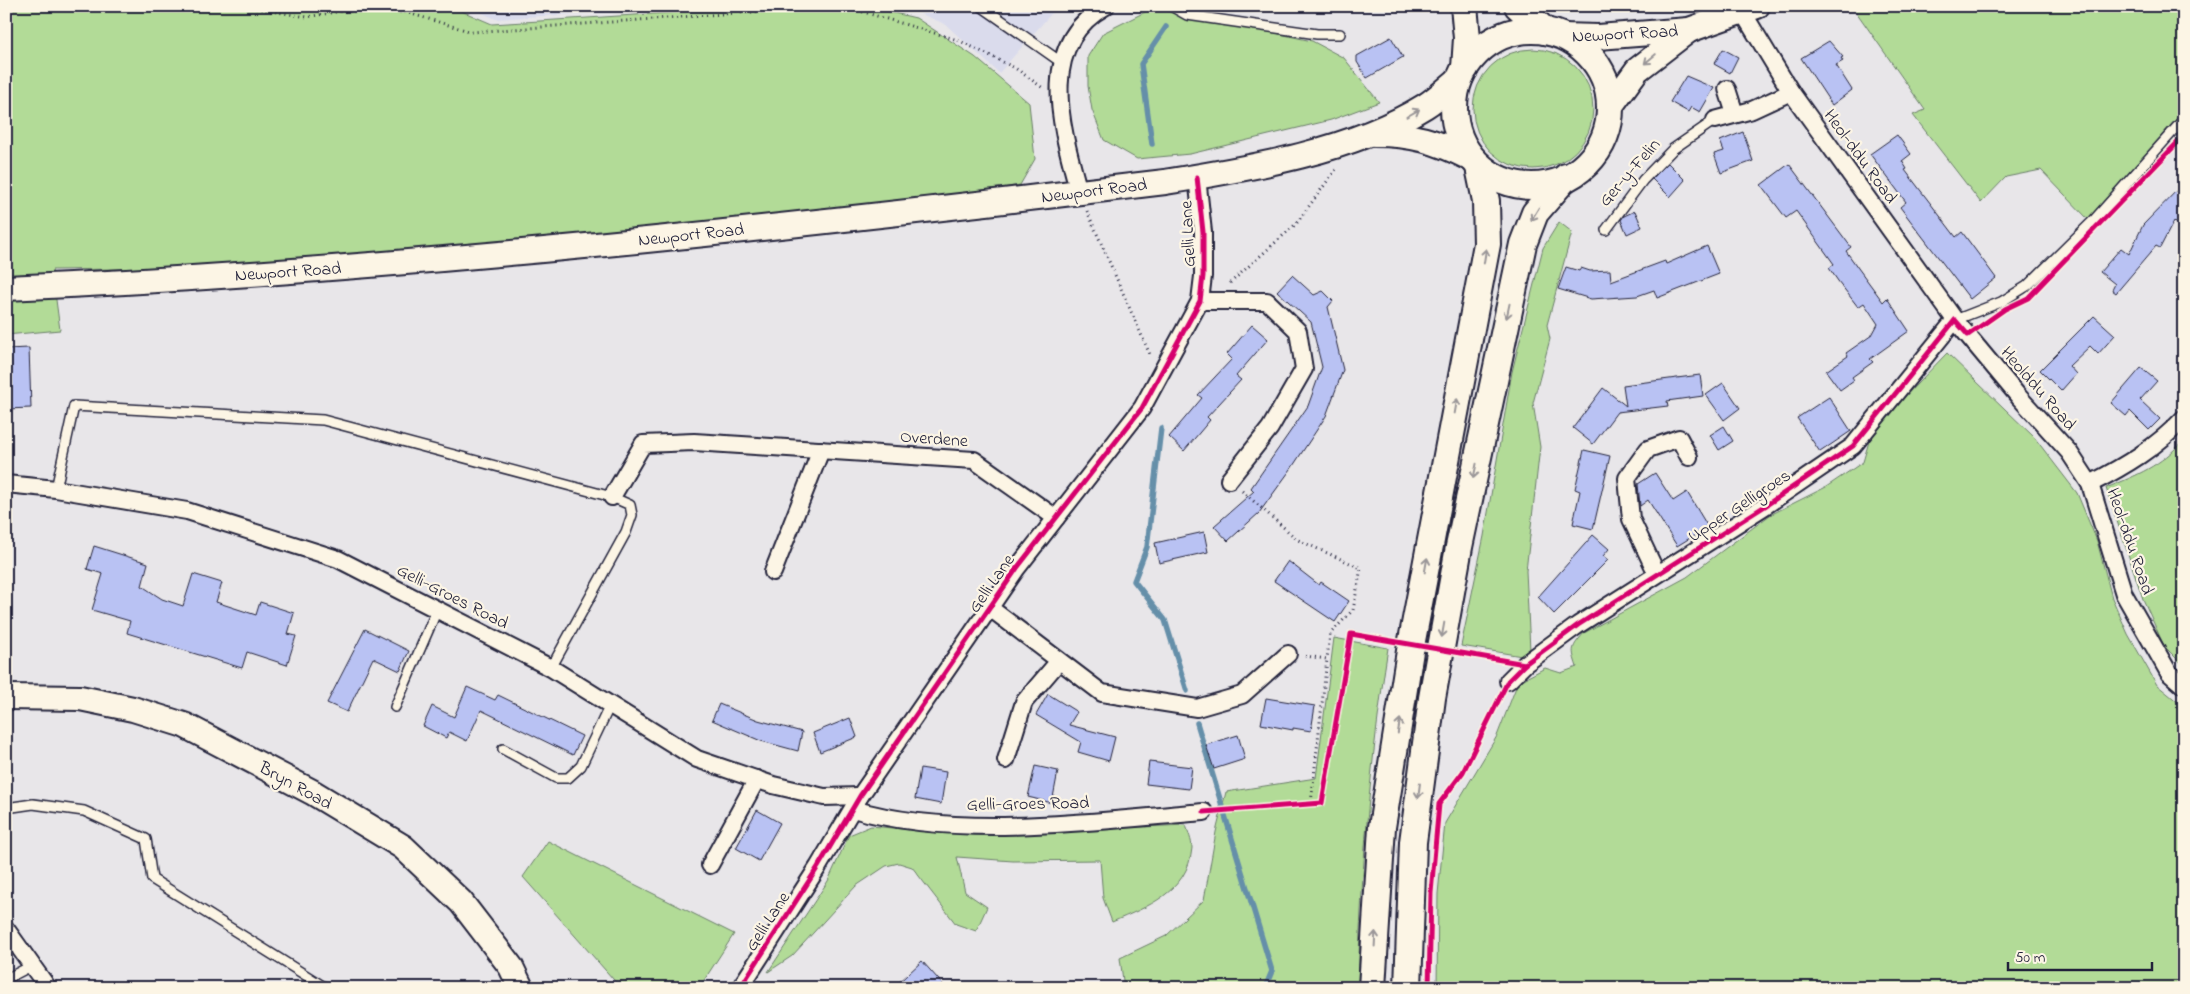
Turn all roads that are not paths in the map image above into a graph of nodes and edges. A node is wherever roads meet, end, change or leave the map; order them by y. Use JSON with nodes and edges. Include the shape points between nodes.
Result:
{"nodes":[{"id":1,"x":981,"y":6,"type":"edge"},
{"id":2,"x":1106,"y":6,"type":"edge"},
{"id":3,"x":1171,"y":6,"type":"edge"},
{"id":4,"x":1464,"y":6,"type":"edge"},
{"id":5,"x":1518,"y":6,"type":"edge"},
{"id":6,"x":1749,"y":9,"type":"edge"},
{"id":7,"x":1689,"y":30,"type":"junction"},
{"id":8,"x":1553,"y":33,"type":"junction"},
{"id":9,"x":1340,"y":34,"type":"dead end"},
{"id":10,"x":1061,"y":62,"type":"junction"},
{"id":11,"x":1463,"y":72,"type":"junction"},
{"id":12,"x":1727,"y":89,"type":"dead end"},
{"id":13,"x":1790,"y":92,"type":"junction"},
{"id":14,"x":1610,"y":107,"type":"junction"},
{"id":15,"x":1735,"y":114,"type":"junction"},
{"id":16,"x":2184,"y":119,"type":"edge"},
{"id":17,"x":1715,"y":120,"type":"joint"},
{"id":18,"x":1370,"y":134,"type":"junction"},
{"id":19,"x":1474,"y":163,"type":"junction"},
{"id":20,"x":1197,"y":177,"type":"junction"},
{"id":21,"x":1566,"y":177,"type":"junction"},
{"id":22,"x":1079,"y":192,"type":"junction"},
{"id":23,"x":1606,"y":230,"type":"dead end"},
{"id":24,"x":6,"y":288,"type":"edge"},
{"id":25,"x":1206,"y":301,"type":"junction"},
{"id":26,"x":1955,"y":320,"type":"junction"},
{"id":27,"x":2184,"y":418,"type":"edge"},
{"id":28,"x":821,"y":450,"type":"junction"},
{"id":29,"x":1689,"y":456,"type":"dead end"},
{"id":30,"x":1230,"y":480,"type":"road end"},
{"id":31,"x":6,"y":484,"type":"edge"},
{"id":32,"x":2090,"y":484,"type":"junction"},
{"id":33,"x":56,"y":489,"type":"junction"},
{"id":34,"x":612,"y":497,"type":"junction"},
{"id":35,"x":1056,"y":518,"type":"junction"},
{"id":36,"x":773,"y":572,"type":"dead end"},
{"id":37,"x":1657,"y":574,"type":"junction"},
{"id":38,"x":990,"y":608,"type":"junction"},
{"id":39,"x":437,"y":610,"type":"junction"},
{"id":40,"x":1288,"y":654,"type":"road end"},
{"id":41,"x":1059,"y":661,"type":"junction"},
{"id":42,"x":550,"y":668,"type":"junction"},
{"id":43,"x":1508,"y":681,"type":"dead end"},
{"id":44,"x":2184,"y":686,"type":"edge"},
{"id":45,"x":6,"y":697,"type":"edge"},
{"id":46,"x":610,"y":705,"type":"junction"},
{"id":47,"x":395,"y":707,"type":"dead end"},
{"id":48,"x":503,"y":749,"type":"dead end"},
{"id":49,"x":1006,"y":760,"type":"dead end"},
{"id":50,"x":757,"y":779,"type":"junction"},
{"id":51,"x":857,"y":802,"type":"junction"},
{"id":52,"x":6,"y":808,"type":"edge"},
{"id":53,"x":1204,"y":812,"type":"dead end"},
{"id":54,"x":710,"y":865,"type":"dead end"},
{"id":55,"x":6,"y":929,"type":"edge"},
{"id":56,"x":33,"y":965,"type":"junction"},
{"id":57,"x":6,"y":979,"type":"edge"},
{"id":58,"x":48,"y":988,"type":"edge"},
{"id":59,"x":326,"y":988,"type":"edge"},
{"id":60,"x":521,"y":988,"type":"edge"},
{"id":61,"x":740,"y":988,"type":"edge"},
{"id":62,"x":1372,"y":988,"type":"edge"},
{"id":63,"x":1408,"y":988,"type":"edge"}],
"edges":[{"from":1,"to":10,"type":"lane"},
{"from":2,"to":10,"type":"street","via":[[1073,32]]},
{"from":3,"to":9,"type":"lane","via":[[1187,15],[1317,34]]},
{"from":4,"to":11,"type":"main road","via":[[1467,38]]},
{"from":5,"to":8,"type":"main road"},
{"from":6,"to":7,"type":"main road","name":"Newport Road"},
{"from":6,"to":13,"type":"street","name":"Heol-ddu Road"},
{"from":7,"to":8,"type":"main road","name":"Newport Road","via":[[1598,37]]},
{"from":7,"to":14,"type":"main road","name":"Newport Road","one_way":true,"via":[[1646,62]]},
{"from":8,"to":11,"type":"main road","via":[[1518,32],[1498,39],[1478,52]]},
{"from":8,"to":14,"type":"main road","via":[[1583,49],[1601,72]]},
{"from":10,"to":22,"type":"street","via":[[1060,100]]},
{"from":18,"to":11,"type":"main road","name":"Newport Road","one_way":true,"via":[[1426,105]]},
{"from":11,"to":19,"type":"main road","via":[[1455,113],[1459,137]]},
{"from":12,"to":15,"type":"street"},
{"from":13,"to":15,"type":"street","name":"Ger-y-Felin","via":[[1752,110]]},
{"from":13,"to":26,"type":"street","name":"Heol-ddu Road"},
{"from":14,"to":21,"type":"main road","via":[[1610,120],[1600,145],[1587,162]]},
{"from":15,"to":17,"type":"street","name":"Ger-y-Felin"},
{"from":16,"to":26,"type":"lane","via":[[2094,220],[2027,286],[2001,302]]},
{"from":17,"to":23,"type":"lane","name":"Ger-y-Felin","via":[[1673,149],[1643,180]]},
{"from":18,"to":19,"type":"main road","name":"Newport Road","via":[[1430,140]]},
{"from":18,"to":20,"type":"main road","name":"Newport Road"},
{"from":19,"to":21,"type":"main road","via":[[1504,180],[1531,186]]},
{"from":62,"to":19,"type":"main road","one_way":true,"via":[[1382,827],[1410,651],[1487,244],[1486,201]]},
{"from":20,"to":22,"type":"main road","name":"Newport Road"},
{"from":20,"to":25,"type":"street","name":"Gelli Lane"},
{"from":21,"to":63,"type":"main road","one_way":true,"via":[[1535,213],[1523,244],[1447,612],[1413,842]]},
{"from":22,"to":24,"type":"main road","name":"Newport Road","via":[[478,257],[159,281]]},
{"from":25,"to":30,"type":"street","via":[[1267,301],[1298,331],[1304,369],[1270,428]]},
{"from":25,"to":35,"type":"street","name":"Gelli Lane","via":[[1142,408]]},
{"from":26,"to":32,"type":"street","name":"Heolddu Road","via":[[2019,398],[2069,452]]},
{"from":26,"to":37,"type":"street","name":"Upper Gelligroes","via":[[1853,446]]},
{"from":27,"to":32,"type":"street","via":[[2154,446]]},
{"from":28,"to":34,"type":"street","name":"Overdene","via":[[694,442],[643,444]]},
{"from":28,"to":35,"type":"street","name":"Overdene","via":[[974,460]]},
{"from":28,"to":36,"type":"street"},
{"from":29,"to":37,"type":"street","via":[[1679,438],[1648,449],[1626,478],[1631,519]]},
{"from":31,"to":33,"type":"street","name":"Gelli-Groes Road"},
{"from":32,"to":44,"type":"street","name":"Heol-ddu Road","via":[[2124,594],[2169,673]]},
{"from":33,"to":34,"type":"lane","via":[[74,406],[323,420]]},
{"from":33,"to":39,"type":"street","name":"Gelli-Groes Road","via":[[187,511],[338,558]]},
{"from":34,"to":42,"type":"lane","via":[[630,505],[632,515],[626,532]]},
{"from":35,"to":38,"type":"street","name":"Gelli Lane"},
{"from":37,"to":43,"type":"street","name":"Upper Gelligroes","via":[[1578,625],[1525,664]]},
{"from":38,"to":41,"type":"street"},
{"from":38,"to":51,"type":"street","name":"Gelli Lane"},
{"from":39,"to":42,"type":"street","name":"Gelli-Groes Road"},
{"from":39,"to":47,"type":"lane"},
{"from":40,"to":41,"type":"street","via":[[1242,695],[1196,708],[1102,693]]},
{"from":41,"to":49,"type":"street","via":[[1024,702]]},
{"from":42,"to":46,"type":"street","name":"Gelli-Groes Road"},
{"from":45,"to":60,"type":"main road","name":"Bryn Road","via":[[80,698],[184,724],[312,792],[403,847],[461,902],[511,967]]},
{"from":46,"to":48,"type":"lane","via":[[581,766],[568,778],[556,778]]},
{"from":46,"to":50,"type":"street","name":"Gelli-Groes Road","via":[[697,759]]},
{"from":50,"to":51,"type":"street","name":"Gelli-Groes Road","via":[[824,797]]},
{"from":50,"to":54,"type":"street"},
{"from":51,"to":53,"type":"street","name":"Gelli-Groes Road","via":[[896,820],[945,824],[1010,825]]},
{"from":51,"to":61,"type":"street","name":"Gelli Lane"},
{"from":52,"to":59,"type":"lane","via":[[32,804],[84,811],[146,840],[152,879]]},
{"from":55,"to":56,"type":"street"},
{"from":56,"to":57,"type":"lane"},
{"from":56,"to":58,"type":"street"}]}
